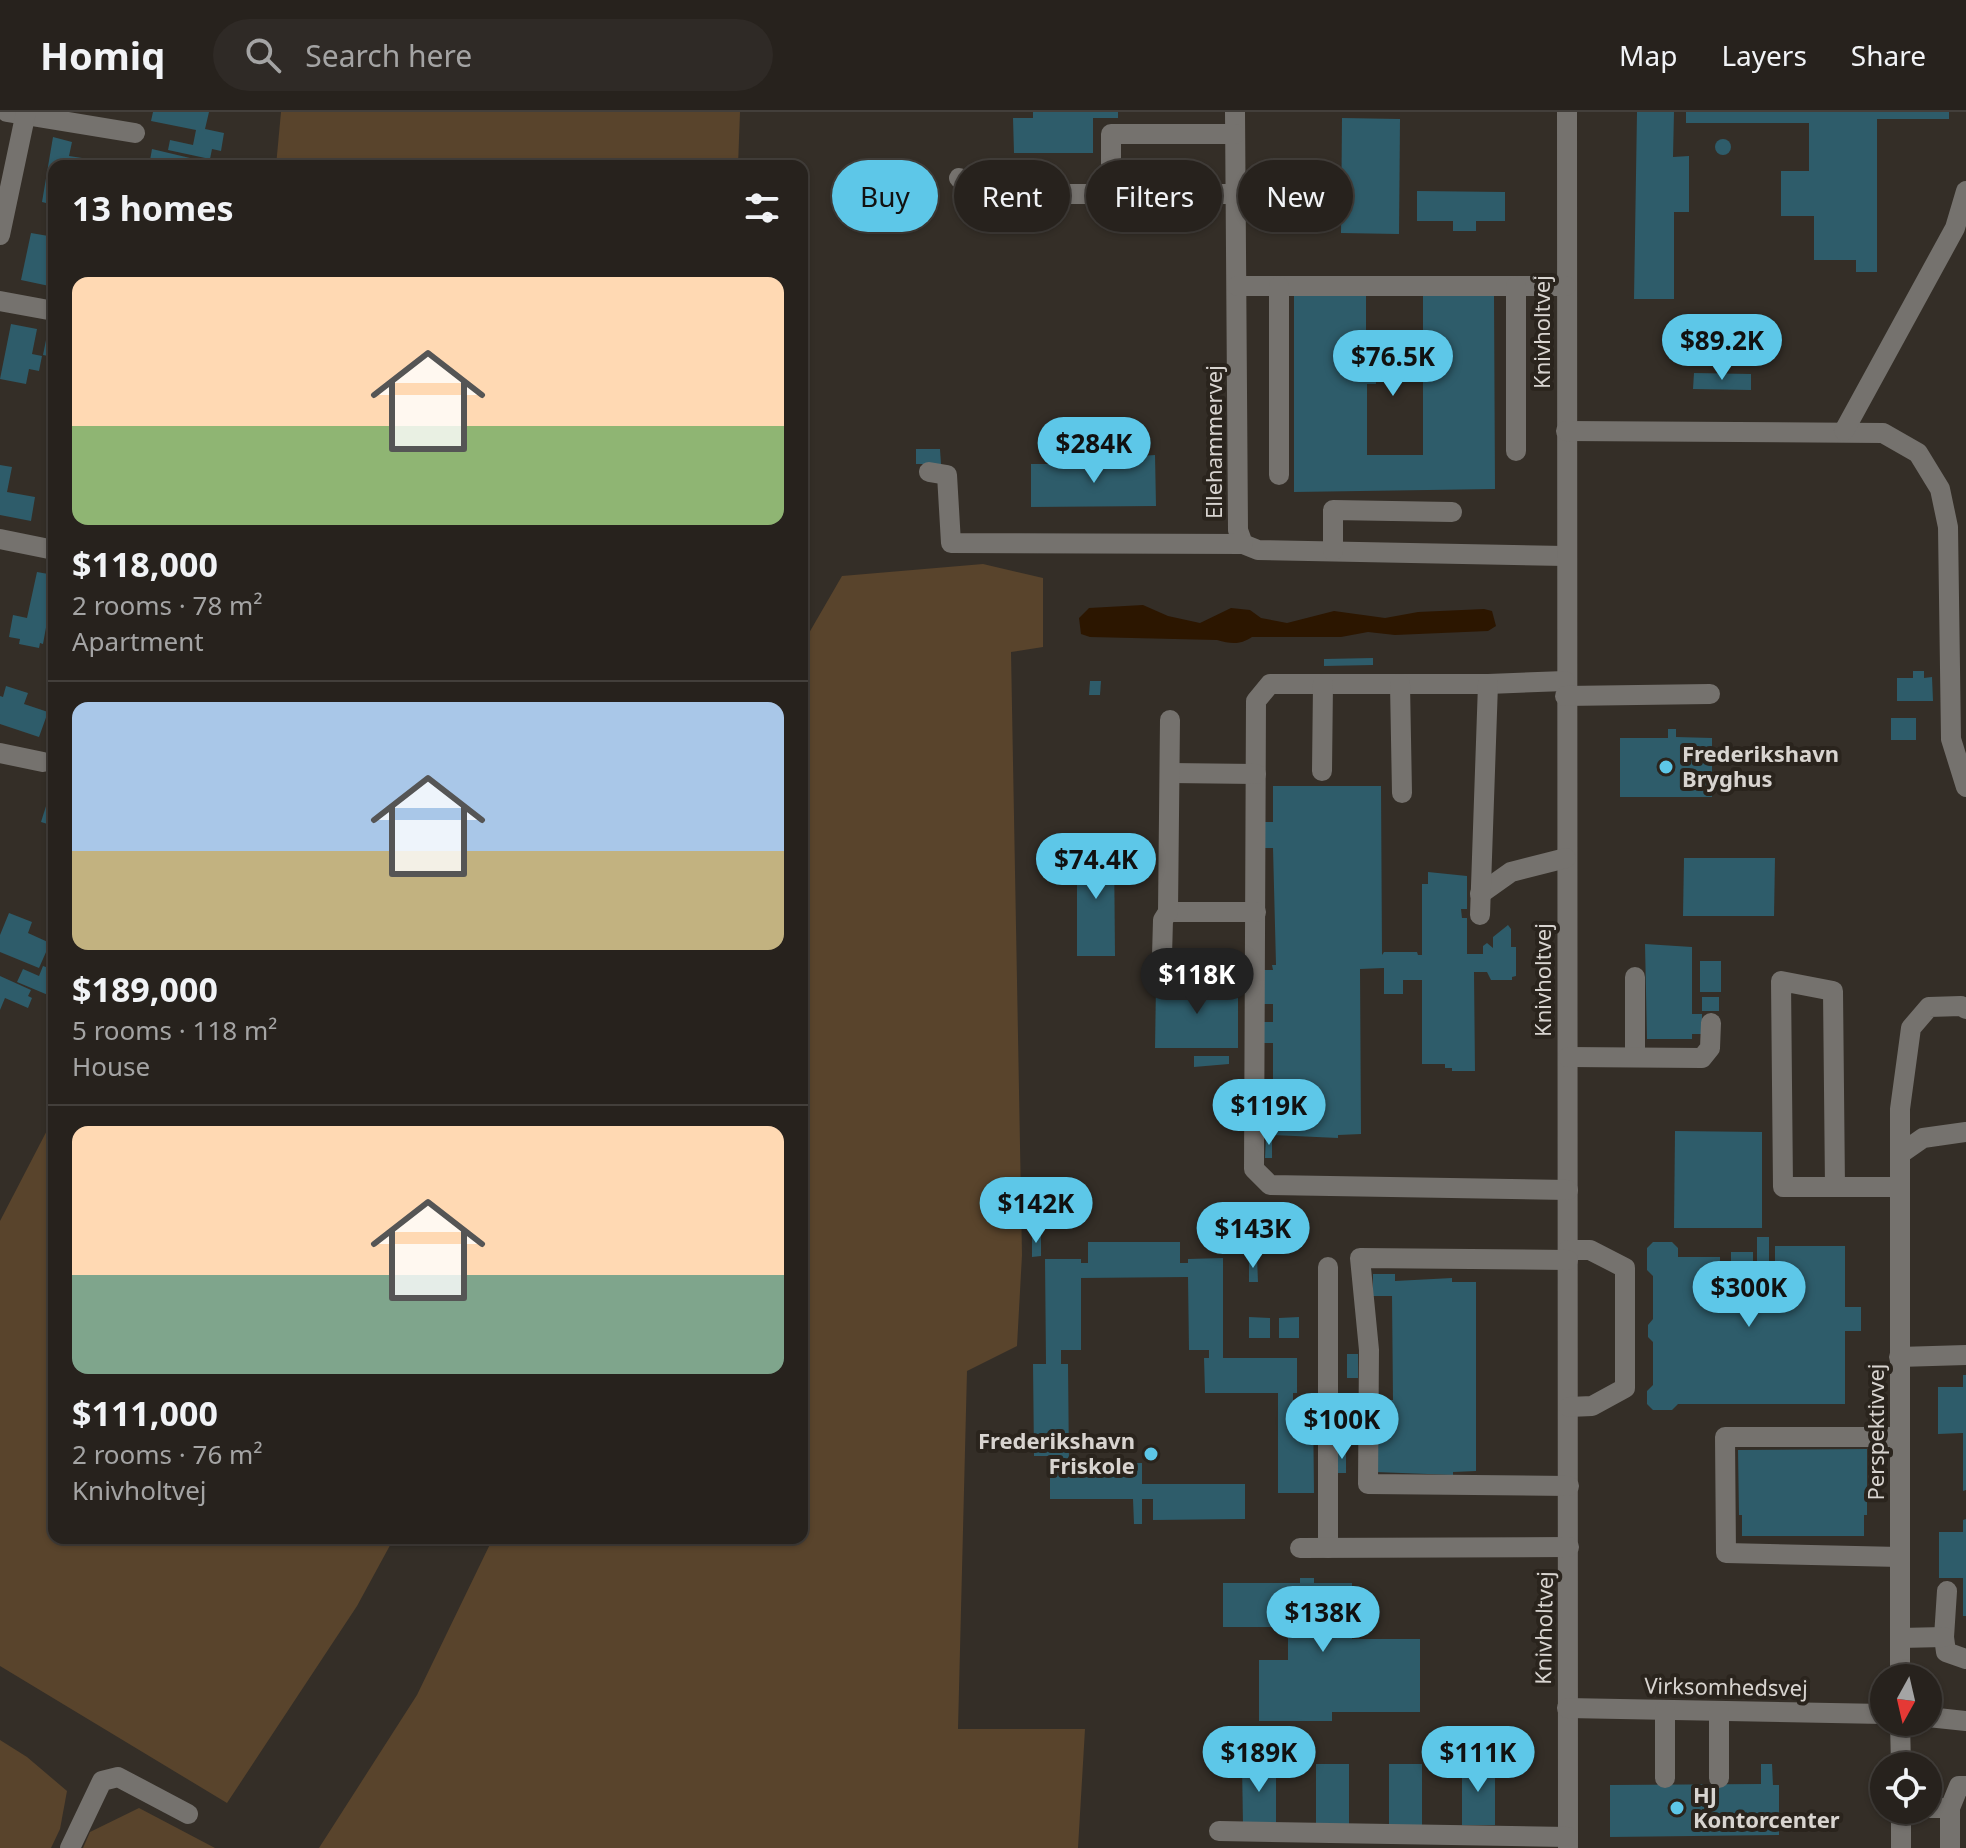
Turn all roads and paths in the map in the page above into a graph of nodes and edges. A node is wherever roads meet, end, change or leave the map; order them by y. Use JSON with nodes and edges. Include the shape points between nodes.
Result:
{"nodes":[{"id":1,"x":1235,"y":112,"type":"edge"},
{"id":2,"x":1567,"y":112,"type":"edge"},
{"id":3,"x":19,"y":113,"type":"edge"},
{"id":4,"x":135,"y":133,"type":"dead end"},
{"id":5,"x":1235,"y":134,"type":"junction"},
{"id":6,"x":1111,"y":160,"type":"edge"},
{"id":7,"x":1966,"y":191,"type":"edge"},
{"id":8,"x":1222,"y":194,"type":"edge"},
{"id":9,"x":1236,"y":194,"type":"junction"},
{"id":10,"x":0,"y":235,"type":"edge"},
{"id":11,"x":1237,"y":286,"type":"junction"},
{"id":12,"x":1279,"y":286,"type":"junction"},
{"id":13,"x":1516,"y":286,"type":"junction"},
{"id":14,"x":1566,"y":286,"type":"junction"},
{"id":15,"x":0,"y":301,"type":"edge"},
{"id":16,"x":48,"y":310,"type":"edge"},
{"id":17,"x":1566,"y":431,"type":"junction"},
{"id":18,"x":1844,"y":431,"type":"junction"},
{"id":19,"x":1516,"y":451,"type":"dead end"},
{"id":20,"x":929,"y":472,"type":"dead end"},
{"id":21,"x":1279,"y":475,"type":"dead end"},
{"id":22,"x":1452,"y":512,"type":"dead end"},
{"id":23,"x":0,"y":539,"type":"edge"},
{"id":24,"x":1243,"y":544,"type":"junction"},
{"id":25,"x":48,"y":549,"type":"edge"},
{"id":26,"x":1333,"y":551,"type":"junction"},
{"id":27,"x":1565,"y":556,"type":"junction"},
{"id":28,"x":1323,"y":684,"type":"junction"},
{"id":29,"x":1400,"y":684,"type":"junction"},
{"id":30,"x":1488,"y":684,"type":"junction"},
{"id":31,"x":1565,"y":688,"type":"junction"},
{"id":32,"x":1710,"y":694,"type":"dead end"},
{"id":33,"x":1170,"y":720,"type":"dead end"},
{"id":34,"x":0,"y":753,"type":"edge"},
{"id":35,"x":43,"y":762,"type":"dead end"},
{"id":36,"x":1322,"y":771,"type":"dead end"},
{"id":37,"x":1170,"y":773,"type":"junction"},
{"id":38,"x":1256,"y":774,"type":"junction"},
{"id":39,"x":1966,"y":787,"type":"edge"},
{"id":40,"x":1402,"y":793,"type":"dead end"},
{"id":41,"x":1566,"y":858,"type":"junction"},
{"id":42,"x":1480,"y":894,"type":"junction"},
{"id":43,"x":1168,"y":912,"type":"junction"},
{"id":44,"x":1256,"y":912,"type":"junction"},
{"id":45,"x":1480,"y":915,"type":"dead end"},
{"id":46,"x":1162,"y":956,"type":"dead end"},
{"id":47,"x":1635,"y":977,"type":"dead end"},
{"id":48,"x":1966,"y":1009,"type":"edge"},
{"id":49,"x":1711,"y":1023,"type":"dead end"},
{"id":50,"x":1568,"y":1057,"type":"junction"},
{"id":51,"x":1635,"y":1057,"type":"junction"},
{"id":52,"x":1966,"y":1132,"type":"edge"},
{"id":53,"x":1900,"y":1154,"type":"junction"},
{"id":54,"x":1835,"y":1187,"type":"junction"},
{"id":55,"x":1899,"y":1187,"type":"junction"},
{"id":56,"x":1568,"y":1190,"type":"junction"},
{"id":57,"x":1568,"y":1255,"type":"junction"},
{"id":58,"x":1328,"y":1267,"type":"dead end"},
{"id":59,"x":1966,"y":1355,"type":"edge"},
{"id":60,"x":1899,"y":1357,"type":"junction"},
{"id":61,"x":1569,"y":1407,"type":"junction"},
{"id":62,"x":1900,"y":1437,"type":"junction"},
{"id":63,"x":1569,"y":1486,"type":"junction"},
{"id":64,"x":1569,"y":1547,"type":"junction"},
{"id":65,"x":1300,"y":1548,"type":"dead end"},
{"id":66,"x":1328,"y":1548,"type":"junction"},
{"id":67,"x":1900,"y":1557,"type":"junction"},
{"id":68,"x":1947,"y":1591,"type":"dead end"},
{"id":69,"x":1944,"y":1637,"type":"junction"},
{"id":70,"x":1900,"y":1638,"type":"junction"},
{"id":71,"x":1966,"y":1659,"type":"edge"},
{"id":72,"x":1900,"y":1664,"type":"edge"},
{"id":73,"x":1567,"y":1708,"type":"junction"},
{"id":74,"x":1665,"y":1710,"type":"junction"},
{"id":75,"x":1719,"y":1711,"type":"junction"},
{"id":76,"x":1870,"y":1714,"type":"edge"},
{"id":77,"x":1942,"y":1718,"type":"edge"},
{"id":78,"x":1966,"y":1721,"type":"edge"},
{"id":79,"x":1665,"y":1778,"type":"dead end"},
{"id":80,"x":1719,"y":1778,"type":"dead end"},
{"id":81,"x":1966,"y":1786,"type":"edge"},
{"id":82,"x":1942,"y":1808,"type":"edge"},
{"id":83,"x":1950,"y":1808,"type":"junction"},
{"id":84,"x":188,"y":1814,"type":"dead end"},
{"id":85,"x":1901,"y":1824,"type":"edge"},
{"id":86,"x":1219,"y":1831,"type":"dead end"},
{"id":87,"x":1568,"y":1843,"type":"edge"},
{"id":88,"x":70,"y":1848,"type":"edge"},
{"id":89,"x":1901,"y":1848,"type":"edge"},
{"id":90,"x":1950,"y":1848,"type":"edge"}],
"edges":[{"from":1,"to":5,"type":"street","name":"Ellehammervej"},
{"from":2,"to":14,"type":"street","name":"Knivholtvej"},
{"from":3,"to":4,"type":"street"},
{"from":3,"to":10,"type":"street"},
{"from":5,"to":6,"type":"street","via":[[1111,134]]},
{"from":5,"to":9,"type":"street","name":"Ellehammervej"},
{"from":7,"to":18,"type":"street","via":[[1955,228]]},
{"from":8,"to":9,"type":"street"},
{"from":9,"to":11,"type":"street","name":"Ellehammervej"},
{"from":11,"to":12,"type":"street"},
{"from":11,"to":24,"type":"street","name":"Ellehammervej","via":[[1238,530]]},
{"from":12,"to":13,"type":"street"},
{"from":12,"to":21,"type":"street"},
{"from":13,"to":14,"type":"street"},
{"from":13,"to":19,"type":"street"},
{"from":14,"to":17,"type":"street","name":"Knivholtvej"},
{"from":15,"to":16,"type":"street"},
{"from":17,"to":18,"type":"street"},
{"from":17,"to":27,"type":"street","name":"Knivholtvej"},
{"from":18,"to":39,"type":"street","via":[[1883,433],[1918,453],[1940,489],[1948,527],[1951,739]]},
{"from":20,"to":24,"type":"street","via":[[947,475],[951,543]]},
{"from":22,"to":26,"type":"street","via":[[1333,510]]},
{"from":23,"to":25,"type":"street"},
{"from":24,"to":26,"type":"street","name":"Ellehammervej","via":[[1258,550]]},
{"from":26,"to":27,"type":"street","name":"Ellehammervej"},
{"from":27,"to":31,"type":"street","name":"Knivholtvej"},
{"from":28,"to":29,"type":"street"},
{"from":28,"to":36,"type":"street"},
{"from":28,"to":38,"type":"street","via":[[1270,684],[1256,701]]},
{"from":29,"to":30,"type":"street"},
{"from":29,"to":40,"type":"street"},
{"from":30,"to":31,"type":"street"},
{"from":30,"to":42,"type":"street"},
{"from":31,"to":32,"type":"street"},
{"from":31,"to":41,"type":"street","name":"Knivholtvej"},
{"from":33,"to":37,"type":"street"},
{"from":34,"to":35,"type":"street"},
{"from":37,"to":38,"type":"street"},
{"from":37,"to":43,"type":"street"},
{"from":38,"to":44,"type":"street"},
{"from":41,"to":42,"type":"street","via":[[1511,872]]},
{"from":41,"to":50,"type":"street","name":"Knivholtvej"},
{"from":42,"to":45,"type":"street"},
{"from":43,"to":44,"type":"street"},
{"from":43,"to":46,"type":"street"},
{"from":44,"to":56,"type":"street","via":[[1254,1169],[1270,1185]]},
{"from":47,"to":51,"type":"street"},
{"from":48,"to":53,"type":"street","name":"Perspektivvej","via":[[1929,1007],[1911,1028]]},
{"from":49,"to":51,"type":"street","via":[[1710,1048],[1702,1058]]},
{"from":50,"to":51,"type":"street"},
{"from":50,"to":56,"type":"street","name":"Knivholtvej"},
{"from":52,"to":53,"type":"street","via":[[1923,1138]]},
{"from":53,"to":55,"type":"street","name":"Perspektivvej"},
{"from":54,"to":54,"type":"street","via":[[1833,991],[1781,981],[1783,1187]]},
{"from":54,"to":55,"type":"street"},
{"from":55,"to":60,"type":"street","name":"Perspektivvej"},
{"from":56,"to":57,"type":"street","name":"Knivholtvej"},
{"from":57,"to":61,"type":"street","name":"Knivholtvej"},
{"from":57,"to":61,"type":"street","via":[[1590,1250],[1625,1268],[1625,1388],[1592,1406]]},
{"from":57,"to":63,"type":"street","via":[[1360,1258],[1360,1273],[1369,1350],[1368,1484]]},
{"from":58,"to":66,"type":"street"},
{"from":59,"to":60,"type":"street"},
{"from":60,"to":62,"type":"street","name":"Perspektivvej"},
{"from":61,"to":63,"type":"street","name":"Knivholtvej"},
{"from":62,"to":67,"type":"street","name":"Perspektivvej"},
{"from":62,"to":67,"type":"street","via":[[1725,1437],[1726,1553]]},
{"from":63,"to":64,"type":"street","name":"Knivholtvej"},
{"from":64,"to":66,"type":"street"},
{"from":64,"to":73,"type":"street","name":"Knivholtvej"},
{"from":65,"to":66,"type":"street"},
{"from":67,"to":70,"type":"street","name":"Perspektivvej"},
{"from":68,"to":69,"type":"street"},
{"from":69,"to":70,"type":"street"},
{"from":69,"to":71,"type":"street","via":[[1946,1652]]},
{"from":70,"to":72,"type":"street","name":"Perspektivvej"},
{"from":73,"to":74,"type":"street","name":"Virksomhedsvej"},
{"from":73,"to":87,"type":"street","name":"Knivholtvej"},
{"from":74,"to":75,"type":"street","name":"Virksomhedsvej"},
{"from":74,"to":79,"type":"street"},
{"from":75,"to":76,"type":"street","name":"Virksomhedsvej"},
{"from":75,"to":80,"type":"street"},
{"from":77,"to":78,"type":"street"},
{"from":81,"to":83,"type":"street","via":[[1959,1786]]},
{"from":82,"to":83,"type":"street"},
{"from":83,"to":90,"type":"street"},
{"from":84,"to":88,"type":"street","via":[[118,1777],[102,1781]]},
{"from":85,"to":89,"type":"street"},
{"from":86,"to":87,"type":"street"}]}
